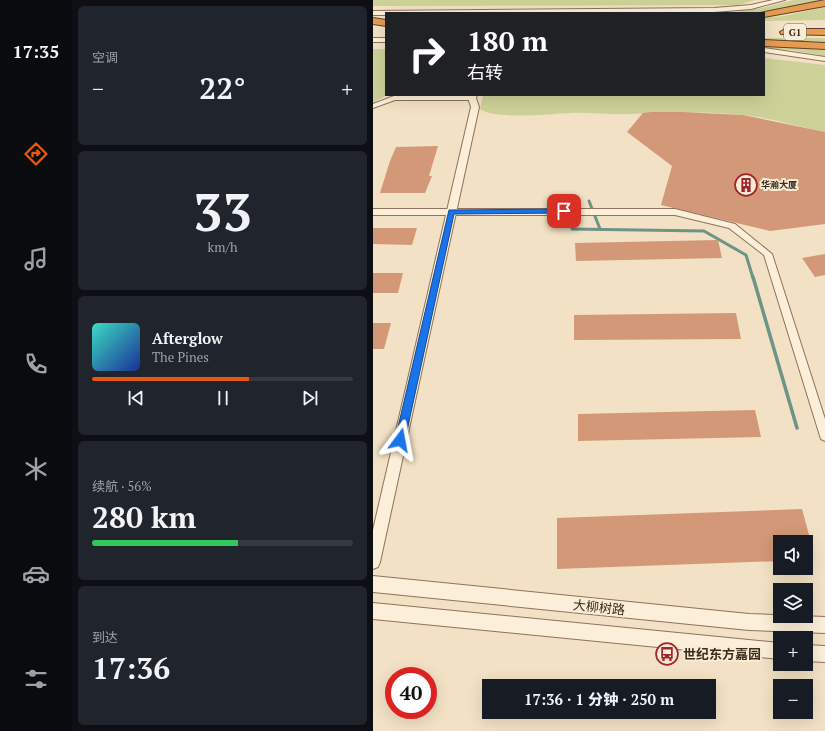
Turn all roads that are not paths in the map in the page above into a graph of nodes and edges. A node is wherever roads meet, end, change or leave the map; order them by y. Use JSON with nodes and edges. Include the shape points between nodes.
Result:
{"nodes":[{"id":1,"x":782,"y":0,"type":"edge"},
{"id":2,"x":825,"y":3,"type":"edge"},
{"id":3,"x":487,"y":12,"type":"edge"},
{"id":4,"x":373,"y":13,"type":"edge"},
{"id":5,"x":385,"y":13,"type":"edge"},
{"id":6,"x":765,"y":14,"type":"edge"},
{"id":7,"x":385,"y":19,"type":"edge"},
{"id":8,"x":373,"y":21,"type":"edge"},
{"id":9,"x":385,"y":23,"type":"edge"},
{"id":10,"x":825,"y":24,"type":"edge"},
{"id":11,"x":825,"y":32,"type":"edge"},
{"id":12,"x":373,"y":34,"type":"edge"},
{"id":13,"x":385,"y":34,"type":"edge"},
{"id":14,"x":373,"y":40,"type":"edge"},
{"id":15,"x":385,"y":40,"type":"edge"},
{"id":16,"x":765,"y":43,"type":"edge"},
{"id":17,"x":825,"y":46,"type":"edge"},
{"id":18,"x":765,"y":50,"type":"edge"},
{"id":19,"x":825,"y":59,"type":"edge"},
{"id":20,"x":472,"y":96,"type":"edge"},
{"id":21,"x":373,"y":106,"type":"edge"},
{"id":22,"x":373,"y":212,"type":"edge"},
{"id":23,"x":451,"y":212,"type":"junction"},
{"id":24,"x":825,"y":436,"type":"edge"},
{"id":25,"x":373,"y":562,"type":"edge"},
{"id":26,"x":373,"y":584,"type":"edge"},
{"id":27,"x":373,"y":611,"type":"edge"},
{"id":28,"x":825,"y":625,"type":"edge"},
{"id":29,"x":773,"y":650,"type":"edge"},
{"id":30,"x":813,"y":653,"type":"edge"},
{"id":31,"x":825,"y":654,"type":"edge"}],
"edges":[{"from":1,"to":3,"type":"street","via":[[751,8],[714,10]]},
{"from":2,"to":6,"type":"highway"},
{"from":4,"to":5,"type":"street"},
{"from":7,"to":8,"type":"highway"},
{"from":8,"to":9,"type":"highway"},
{"from":10,"to":11,"type":"highway","number":"G1","via":[[775,28]]},
{"from":12,"to":13,"type":"highway"},
{"from":14,"to":15,"type":"street"},
{"from":16,"to":17,"type":"highway"},
{"from":18,"to":19,"type":"street"},
{"from":20,"to":21,"type":"street","via":[[394,98]]},
{"from":20,"to":23,"type":"street","via":[[475,108]]},
{"from":22,"to":23,"type":"street"},
{"from":23,"to":24,"type":"street","via":[[675,212],[732,226],[768,254]]},
{"from":23,"to":25,"type":"street"},
{"from":26,"to":28,"type":"street","name":"大柳树路","via":[[749,622]]},
{"from":27,"to":29,"type":"street"},
{"from":30,"to":31,"type":"street"}]}
